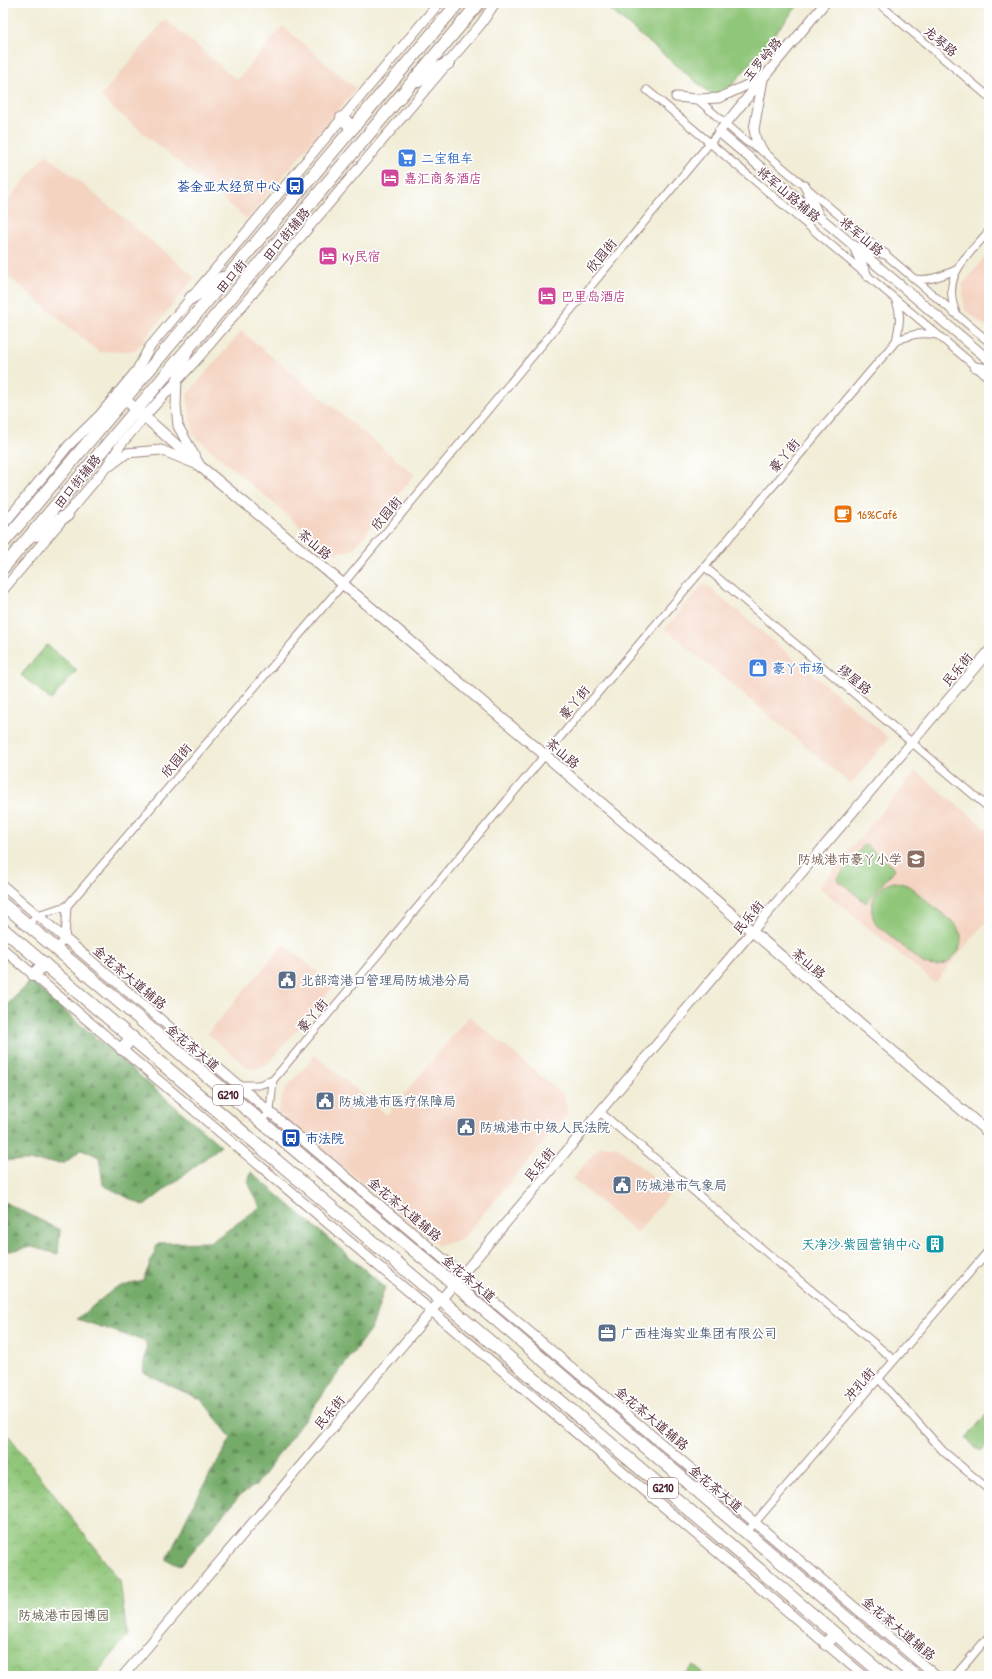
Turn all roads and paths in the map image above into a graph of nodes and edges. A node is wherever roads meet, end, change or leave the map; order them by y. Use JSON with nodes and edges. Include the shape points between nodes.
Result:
{"nodes":[{"id":1,"x":439,"y":3,"type":"edge"},
{"id":2,"x":458,"y":3,"type":"edge"},
{"id":3,"x":479,"y":3,"type":"edge"},
{"id":4,"x":495,"y":3,"type":"edge"},
{"id":5,"x":826,"y":3,"type":"edge"},
{"id":6,"x":878,"y":3,"type":"edge"},
{"id":7,"x":448,"y":63,"type":"junction"},
{"id":8,"x":764,"y":78,"type":"junction"},
{"id":9,"x":409,"y":87,"type":"junction"},
{"id":10,"x":647,"y":90,"type":"dead end"},
{"id":11,"x":676,"y":96,"type":"dead end"},
{"id":12,"x":989,"y":97,"type":"edge"},
{"id":13,"x":697,"y":99,"type":"junction"},
{"id":14,"x":342,"y":118,"type":"junction"},
{"id":15,"x":726,"y":124,"type":"junction"},
{"id":16,"x":353,"y":128,"type":"junction"},
{"id":17,"x":719,"y":132,"type":"junction"},
{"id":18,"x":710,"y":143,"type":"junction"},
{"id":19,"x":764,"y":152,"type":"junction"},
{"id":20,"x":805,"y":186,"type":"junction"},
{"id":21,"x":820,"y":218,"type":"junction"},
{"id":22,"x":989,"y":231,"type":"edge"},
{"id":23,"x":854,"y":246,"type":"junction"},
{"id":24,"x":885,"y":254,"type":"junction"},
{"id":25,"x":233,"y":270,"type":"junction"},
{"id":26,"x":956,"y":270,"type":"junction"},
{"id":27,"x":867,"y":276,"type":"junction"},
{"id":28,"x":914,"y":279,"type":"junction"},
{"id":29,"x":191,"y":298,"type":"junction"},
{"id":30,"x":896,"y":300,"type":"junction"},
{"id":31,"x":956,"y":314,"type":"junction"},
{"id":32,"x":937,"y":335,"type":"junction"},
{"id":33,"x":896,"y":341,"type":"junction"},
{"id":34,"x":989,"y":342,"type":"edge"},
{"id":35,"x":191,"y":345,"type":"junction"},
{"id":36,"x":989,"y":360,"type":"edge"},
{"id":37,"x":975,"y":367,"type":"junction"},
{"id":38,"x":989,"y":369,"type":"edge"},
{"id":39,"x":989,"y":378,"type":"edge"},
{"id":40,"x":177,"y":379,"type":"junction"},
{"id":41,"x":121,"y":396,"type":"junction"},
{"id":42,"x":141,"y":413,"type":"junction"},
{"id":43,"x":201,"y":467,"type":"junction"},
{"id":44,"x":104,"y":470,"type":"junction"},
{"id":45,"x":67,"y":515,"type":"junction"},
{"id":46,"x":3,"y":525,"type":"edge"},
{"id":47,"x":25,"y":542,"type":"junction"},
{"id":48,"x":3,"y":543,"type":"edge"},
{"id":49,"x":704,"y":567,"type":"junction"},
{"id":50,"x":3,"y":568,"type":"edge"},
{"id":51,"x":343,"y":584,"type":"junction"},
{"id":52,"x":3,"y":590,"type":"edge"},
{"id":53,"x":989,"y":651,"type":"edge"},
{"id":54,"x":911,"y":743,"type":"junction"},
{"id":55,"x":545,"y":755,"type":"junction"},
{"id":56,"x":989,"y":808,"type":"edge"},
{"id":57,"x":3,"y":886,"type":"edge"},
{"id":58,"x":3,"y":904,"type":"edge"},
{"id":59,"x":67,"y":906,"type":"junction"},
{"id":60,"x":37,"y":915,"type":"junction"},
{"id":61,"x":28,"y":925,"type":"junction"},
{"id":62,"x":3,"y":929,"type":"edge"},
{"id":63,"x":752,"y":931,"type":"junction"},
{"id":64,"x":65,"y":939,"type":"junction"},
{"id":65,"x":3,"y":949,"type":"edge"},
{"id":66,"x":56,"y":949,"type":"junction"},
{"id":67,"x":44,"y":963,"type":"junction"},
{"id":68,"x":34,"y":975,"type":"junction"},
{"id":69,"x":132,"y":1037,"type":"junction"},
{"id":70,"x":122,"y":1049,"type":"junction"},
{"id":71,"x":272,"y":1080,"type":"junction"},
{"id":72,"x":238,"y":1085,"type":"junction"},
{"id":73,"x":230,"y":1096,"type":"junction"},
{"id":74,"x":270,"y":1112,"type":"junction"},
{"id":75,"x":600,"y":1112,"type":"junction"},
{"id":76,"x":261,"y":1122,"type":"junction"},
{"id":77,"x":989,"y":1134,"type":"edge"},
{"id":78,"x":248,"y":1136,"type":"junction"},
{"id":79,"x":238,"y":1147,"type":"junction"},
{"id":80,"x":989,"y":1250,"type":"edge"},
{"id":81,"x":458,"y":1279,"type":"junction"},
{"id":82,"x":440,"y":1300,"type":"junction"},
{"id":83,"x":432,"y":1311,"type":"junction"},
{"id":84,"x":894,"y":1360,"type":"junction"},
{"id":85,"x":879,"y":1378,"type":"junction"},
{"id":86,"x":989,"y":1490,"type":"edge"},
{"id":87,"x":755,"y":1523,"type":"junction"},
{"id":88,"x":746,"y":1533,"type":"junction"},
{"id":89,"x":835,"y":1634,"type":"junction"},
{"id":90,"x":989,"y":1636,"type":"edge"},
{"id":91,"x":826,"y":1644,"type":"junction"},
{"id":92,"x":123,"y":1676,"type":"edge"},
{"id":93,"x":864,"y":1676,"type":"edge"},
{"id":94,"x":885,"y":1676,"type":"edge"},
{"id":95,"x":915,"y":1676,"type":"edge"},
{"id":96,"x":936,"y":1676,"type":"edge"},
{"id":97,"x":955,"y":1676,"type":"edge"}],
"edges":[{"from":1,"to":14,"type":"street"},
{"from":2,"to":16,"type":"main road","name":"田口街"},
{"from":3,"to":9,"type":"main road","name":"田口街"},
{"from":4,"to":7,"type":"street","name":"田口街辅路"},
{"from":5,"to":8,"type":"street","name":"玉罗岭路"},
{"from":6,"to":12,"type":"street","name":"龙琴路"},
{"from":7,"to":9,"type":"main road"},
{"from":7,"to":40,"type":"street","name":"田口街辅路","via":[[198,358]]},
{"from":8,"to":13,"type":"street","via":[[718,98]]},
{"from":8,"to":15,"type":"street","name":"玉罗岭路"},
{"from":8,"to":19,"type":"street","via":[[754,129],[756,140]]},
{"from":9,"to":35,"type":"main road","name":"田口街"},
{"from":10,"to":18,"type":"street","name":"将军山路辅路"},
{"from":11,"to":13,"type":"street"},
{"from":13,"to":15,"type":"street","name":"将军山路辅路"},
{"from":14,"to":16,"type":"main road"},
{"from":14,"to":29,"type":"street"},
{"from":15,"to":17,"type":"street","name":"玉罗岭路"},
{"from":15,"to":19,"type":"street","name":"将军山路辅路","via":[[747,142]]},
{"from":16,"to":25,"type":"main road","name":"田口街"},
{"from":17,"to":18,"type":"street","name":"欣园街"},
{"from":17,"to":21,"type":"street","name":"将军山路"},
{"from":18,"to":27,"type":"street","name":"将军山路辅路"},
{"from":18,"to":51,"type":"street","name":"欣园街"},
{"from":19,"to":20,"type":"street","name":"将军山路辅路"},
{"from":20,"to":21,"type":"street"},
{"from":20,"to":24,"type":"street","name":"将军山路辅路"},
{"from":21,"to":23,"type":"street","name":"将军山路"},
{"from":22,"to":26,"type":"street"},
{"from":23,"to":24,"type":"street"},
{"from":23,"to":27,"type":"street"},
{"from":23,"to":36,"type":"street","name":"将军山路"},
{"from":24,"to":28,"type":"street","name":"将军山路辅路"},
{"from":25,"to":29,"type":"main road"},
{"from":25,"to":41,"type":"main road","name":"田口街"},
{"from":26,"to":28,"type":"street","via":[[931,279]]},
{"from":26,"to":31,"type":"street","via":[[950,291]]},
{"from":27,"to":30,"type":"street","name":"将军山路辅路"},
{"from":28,"to":31,"type":"street","name":"将军山路辅路"},
{"from":29,"to":41,"type":"street","via":[[149,348]]},
{"from":30,"to":32,"type":"street","name":"将军山路辅路"},
{"from":30,"to":33,"type":"street","name":"豪丫街","via":[[900,321]]},
{"from":31,"to":34,"type":"street","name":"将军山路辅路"},
{"from":32,"to":33,"type":"street","name":"豪丫街","via":[[913,334]]},
{"from":32,"to":37,"type":"street","name":"将军山路辅路"},
{"from":33,"to":49,"type":"street","name":"豪丫街"},
{"from":35,"to":40,"type":"street"},
{"from":35,"to":42,"type":"main road","name":"田口街"},
{"from":37,"to":38,"type":"street"},
{"from":37,"to":39,"type":"street","name":"将军山路辅路"},
{"from":40,"to":42,"type":"street","name":"田口街辅路"},
{"from":40,"to":43,"type":"street","via":[[178,426]]},
{"from":41,"to":42,"type":"main road","name":"茶山路"},
{"from":41,"to":46,"type":"street","via":[[69,445]]},
{"from":41,"to":48,"type":"main road","name":"田口街"},
{"from":42,"to":43,"type":"main road","name":"茶山路"},
{"from":42,"to":44,"type":"street","name":"田口街辅路"},
{"from":42,"to":47,"type":"main road","name":"田口街"},
{"from":43,"to":44,"type":"street","via":[[161,450],[127,453]]},
{"from":43,"to":51,"type":"main road","name":"茶山路"},
{"from":44,"to":45,"type":"street","name":"田口街辅路"},
{"from":45,"to":47,"type":"main road"},
{"from":45,"to":52,"type":"street","name":"田口街辅路"},
{"from":47,"to":50,"type":"main road","name":"田口街"},
{"from":49,"to":54,"type":"street","name":"缪屋路"},
{"from":49,"to":55,"type":"street","name":"豪丫街"},
{"from":51,"to":55,"type":"main road","name":"茶山路"},
{"from":51,"to":59,"type":"street","name":"欣园街"},
{"from":53,"to":54,"type":"street","name":"民乐街"},
{"from":54,"to":56,"type":"street","name":"缪屋路"},
{"from":54,"to":63,"type":"street","name":"民乐街"},
{"from":55,"to":63,"type":"main road","name":"茶山路"},
{"from":55,"to":71,"type":"street","name":"豪丫街"},
{"from":57,"to":60,"type":"street","name":"金花茶大道辅路"},
{"from":58,"to":61,"type":"main road","name":"金花茶大道","number":"G210"},
{"from":59,"to":60,"type":"street"},
{"from":59,"to":64,"type":"street"},
{"from":60,"to":61,"type":"street"},
{"from":60,"to":64,"type":"street","name":"金花茶大道辅路"},
{"from":61,"to":66,"type":"main road","name":"金花茶大道","number":"G210"},
{"from":62,"to":67,"type":"main road","number":"G210"},
{"from":63,"to":75,"type":"street","name":"民乐街"},
{"from":63,"to":77,"type":"main road","name":"茶山路"},
{"from":64,"to":66,"type":"street"},
{"from":64,"to":72,"type":"street","name":"金花茶大道辅路"},
{"from":65,"to":68,"type":"street"},
{"from":66,"to":73,"type":"main road","name":"金花茶大道","number":"G210"},
{"from":67,"to":68,"type":"main road"},
{"from":67,"to":69,"type":"main road","number":"G210"},
{"from":68,"to":70,"type":"street"},
{"from":69,"to":70,"type":"main road"},
{"from":69,"to":78,"type":"main road","number":"G210"},
{"from":70,"to":79,"type":"street"},
{"from":71,"to":72,"type":"street","via":[[259,1085]]},
{"from":71,"to":74,"type":"street"},
{"from":72,"to":73,"type":"street"},
{"from":72,"to":74,"type":"street","name":"金花茶大道辅路"},
{"from":73,"to":76,"type":"main road","name":"金花茶大道","number":"G210"},
{"from":74,"to":76,"type":"street"},
{"from":74,"to":81,"type":"street","name":"金花茶大道辅路"},
{"from":75,"to":81,"type":"street","name":"民乐街"},
{"from":75,"to":84,"type":"street"},
{"from":76,"to":81,"type":"main road","name":"金花茶大道","number":"G210"},
{"from":78,"to":79,"type":"street"},
{"from":78,"to":82,"type":"main road","number":"G210"},
{"from":79,"to":83,"type":"street"},
{"from":80,"to":84,"type":"street","name":"冲孔街"},
{"from":81,"to":82,"type":"street","name":"民乐街"},
{"from":81,"to":87,"type":"street","name":"金花茶大道辅路"},
{"from":81,"to":88,"type":"main road","name":"金花茶大道","number":"G210"},
{"from":82,"to":83,"type":"street","name":"民乐街"},
{"from":82,"to":89,"type":"main road","number":"G210"},
{"from":83,"to":91,"type":"street"},
{"from":83,"to":92,"type":"street","name":"民乐街"},
{"from":84,"to":85,"type":"street","name":"冲孔街"},
{"from":85,"to":86,"type":"street","via":[[943,1451]]},
{"from":85,"to":87,"type":"street","name":"冲孔街"},
{"from":87,"to":88,"type":"street","name":"冲孔街"},
{"from":87,"to":96,"type":"street","name":"金花茶大道辅路"},
{"from":88,"to":95,"type":"main road","name":"金花茶大道","number":"G210"},
{"from":89,"to":91,"type":"main road"},
{"from":89,"to":94,"type":"main road","number":"G210"},
{"from":90,"to":97,"type":"street"},
{"from":91,"to":93,"type":"street"}]}
